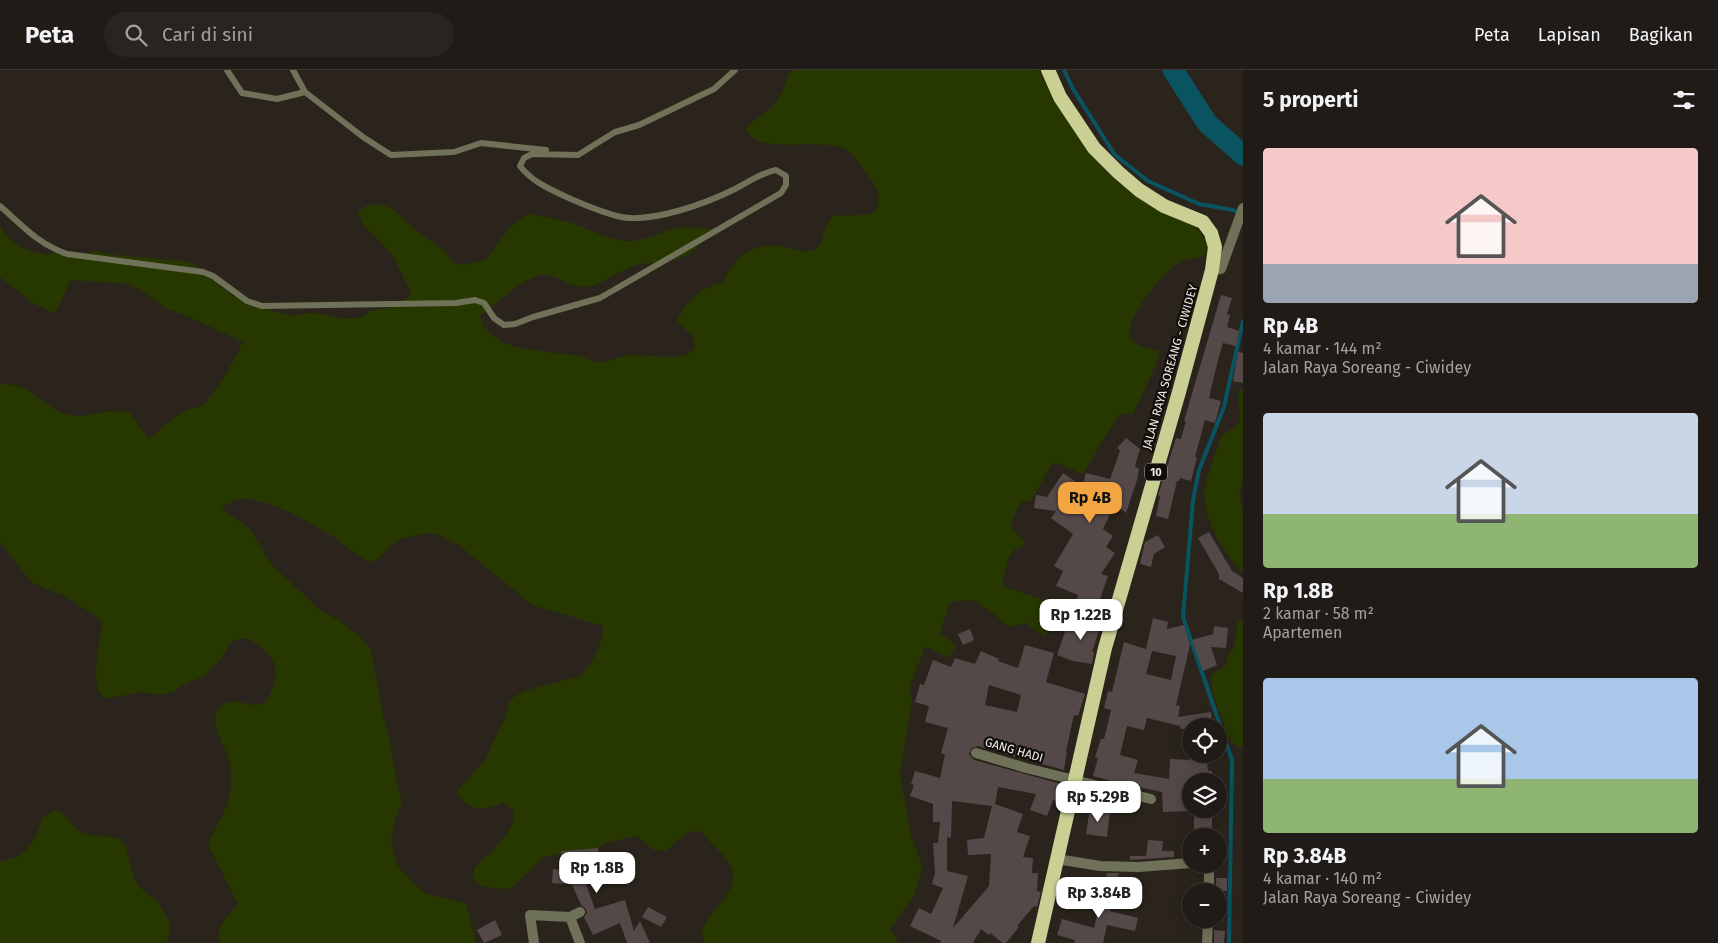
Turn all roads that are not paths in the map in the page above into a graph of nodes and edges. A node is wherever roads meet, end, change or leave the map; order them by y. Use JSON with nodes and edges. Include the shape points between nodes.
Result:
{"nodes":[{"id":1,"x":227,"y":70,"type":"edge"},
{"id":2,"x":292,"y":70,"type":"edge"},
{"id":3,"x":735,"y":70,"type":"edge"},
{"id":4,"x":1048,"y":70,"type":"edge"},
{"id":5,"x":305,"y":92,"type":"junction"},
{"id":6,"x":578,"y":155,"type":"junction"},
{"id":7,"x":0,"y":206,"type":"edge"},
{"id":8,"x":1242,"y":212,"type":"edge"},
{"id":9,"x":1212,"y":270,"type":"junction"},
{"id":10,"x":976,"y":753,"type":"dead end"},
{"id":11,"x":1075,"y":779,"type":"junction"},
{"id":12,"x":1151,"y":799,"type":"dead end"},
{"id":13,"x":1057,"y":859,"type":"junction"},
{"id":14,"x":1182,"y":864,"type":"edge"},
{"id":15,"x":1208,"y":928,"type":"edge"},
{"id":16,"x":534,"y":943,"type":"edge"},
{"id":17,"x":580,"y":943,"type":"edge"},
{"id":18,"x":1038,"y":943,"type":"edge"},
{"id":19,"x":1207,"y":943,"type":"edge"}],
"edges":[{"from":1,"to":5,"type":"lane","via":[[242,93],[277,99]]},
{"from":2,"to":5,"type":"lane"},
{"from":3,"to":6,"type":"lane","via":[[714,89],[639,125],[615,132]]},
{"from":4,"to":9,"type":"highway","name":"JALAN RAYA SOREANG - CIWIDEY","number":"10","via":[[1060,98],[1084,134],[1118,172],[1164,206],[1203,222],[1212,233],[1215,247]]},
{"from":5,"to":6,"type":"lane","via":[[391,155],[454,152],[481,143]]},
{"from":6,"to":7,"type":"lane","via":[[532,154],[524,158],[520,166],[536,182],[586,206],[623,217],[675,213],[735,189],[764,172],[776,170],[786,176],[786,185],[782,193],[768,202],[600,298],[504,325],[494,318],[484,303],[474,300],[262,306],[247,301],[203,272],[67,254],[53,249],[39,242]]},
{"from":8,"to":9,"type":"street","via":[[1221,269]]},
{"from":9,"to":11,"type":"highway","name":"JALAN RAYA SOREANG - CIWIDEY","number":"10","via":[[1105,648]]},
{"from":10,"to":11,"type":"street","name":"GANG HADI"},
{"from":11,"to":12,"type":"street","name":"GANG HADI"},
{"from":11,"to":13,"type":"highway","name":"JALAN RAYA SOREANG - CIWIDEY","number":"10"},
{"from":13,"to":14,"type":"street","via":[[1123,867]]},
{"from":13,"to":18,"type":"highway","name":"JALAN RAYA SOREANG - CIWIDEY","number":"10"},
{"from":15,"to":19,"type":"street"},
{"from":16,"to":17,"type":"street","via":[[530,915],[575,914]]}]}
